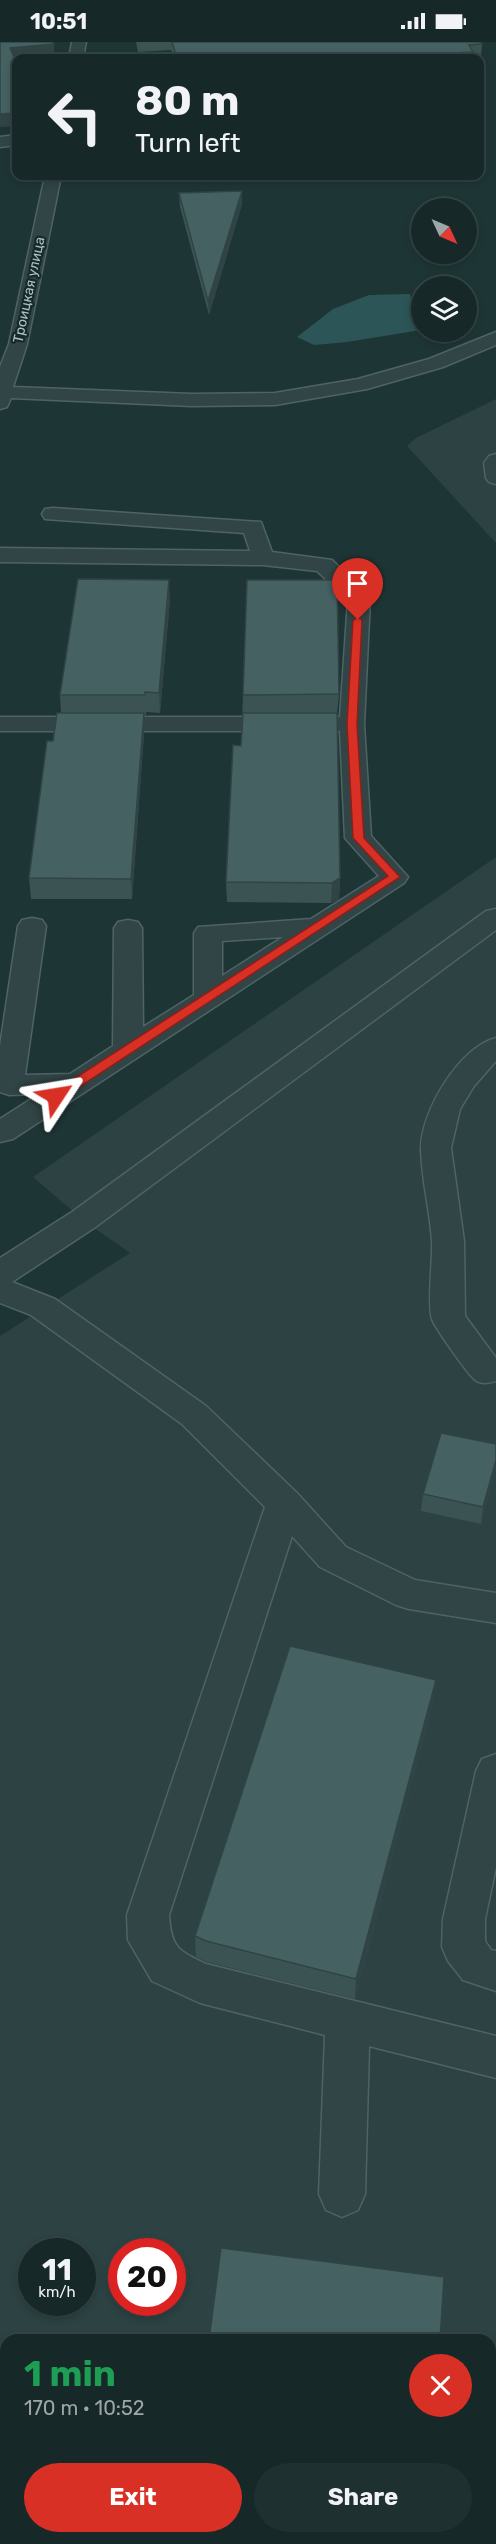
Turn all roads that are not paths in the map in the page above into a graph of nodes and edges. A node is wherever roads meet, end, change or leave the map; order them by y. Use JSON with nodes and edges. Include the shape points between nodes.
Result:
{"nodes":[{"id":1,"x":52,"y":180,"type":"edge"},
{"id":2,"x":496,"y":338,"type":"edge"},
{"id":3,"x":9,"y":344,"type":"edge"},
{"id":4,"x":1,"y":391,"type":"edge"},
{"id":5,"x":496,"y":460,"type":"edge"},
{"id":6,"x":496,"y":478,"type":"edge"},
{"id":7,"x":53,"y":514,"type":"dead end"},
{"id":8,"x":0,"y":555,"type":"edge"},
{"id":9,"x":263,"y":558,"type":"junction"},
{"id":10,"x":0,"y":724,"type":"edge"},
{"id":11,"x":352,"y":724,"type":"junction"},
{"id":12,"x":496,"y":917,"type":"edge"},
{"id":13,"x":32,"y":926,"type":"dead end"},
{"id":14,"x":319,"y":927,"type":"junction"},
{"id":15,"x":128,"y":928,"type":"dead end"},
{"id":16,"x":208,"y":998,"type":"junction"},
{"id":17,"x":496,"y":1047,"type":"edge"},
{"id":18,"x":128,"y":1050,"type":"junction"},
{"id":19,"x":74,"y":1084,"type":"junction"},
{"id":20,"x":2,"y":1132,"type":"dead end"},
{"id":21,"x":0,"y":1274,"type":"edge"},
{"id":22,"x":0,"y":1290,"type":"edge"},
{"id":23,"x":488,"y":1371,"type":"dead end"},
{"id":24,"x":284,"y":1503,"type":"junction"},
{"id":25,"x":496,"y":1608,"type":"edge"},
{"id":26,"x":496,"y":1771,"type":"edge"},
{"id":27,"x":496,"y":1971,"type":"edge"},
{"id":28,"x":348,"y":2020,"type":"junction"},
{"id":29,"x":496,"y":2057,"type":"edge"},
{"id":30,"x":342,"y":2194,"type":"dead end"}],
"edges":[{"from":1,"to":3,"type":"street","name":"Троицкая улица"},
{"from":2,"to":4,"type":"street","via":[[436,363],[360,385],[275,399],[192,400]]},
{"from":3,"to":4,"type":"street","name":"Троицкая улица"},
{"from":5,"to":6,"type":"street"},
{"from":7,"to":9,"type":"street","via":[[253,527]]},
{"from":8,"to":9,"type":"street"},
{"from":9,"to":11,"type":"street","via":[[324,566],[359,599]]},
{"from":10,"to":11,"type":"street"},
{"from":11,"to":14,"type":"street","via":[[358,838],[395,877]]},
{"from":12,"to":21,"type":"street","via":[[83,1220]]},
{"from":13,"to":19,"type":"street","via":[[9,1085]]},
{"from":14,"to":16,"type":"street"},
{"from":14,"to":16,"type":"street","via":[[208,933]]},
{"from":15,"to":18,"type":"street"},
{"from":16,"to":18,"type":"street"},
{"from":17,"to":23,"type":"street","via":[[462,1080],[445,1109],[436,1148],[448,1241],[448,1318]]},
{"from":18,"to":19,"type":"street"},
{"from":19,"to":20,"type":"street"},
{"from":22,"to":24,"type":"street","via":[[43,1307],[194,1415]]},
{"from":24,"to":25,"type":"street","via":[[333,1557],[409,1594]]},
{"from":24,"to":28,"type":"street","via":[[148,1915],[149,1941],[167,1967],[200,1983]]},
{"from":26,"to":27,"type":"street","via":[[464,1919],[463,1947],[478,1966]]},
{"from":28,"to":29,"type":"street"},
{"from":28,"to":30,"type":"street"}]}
